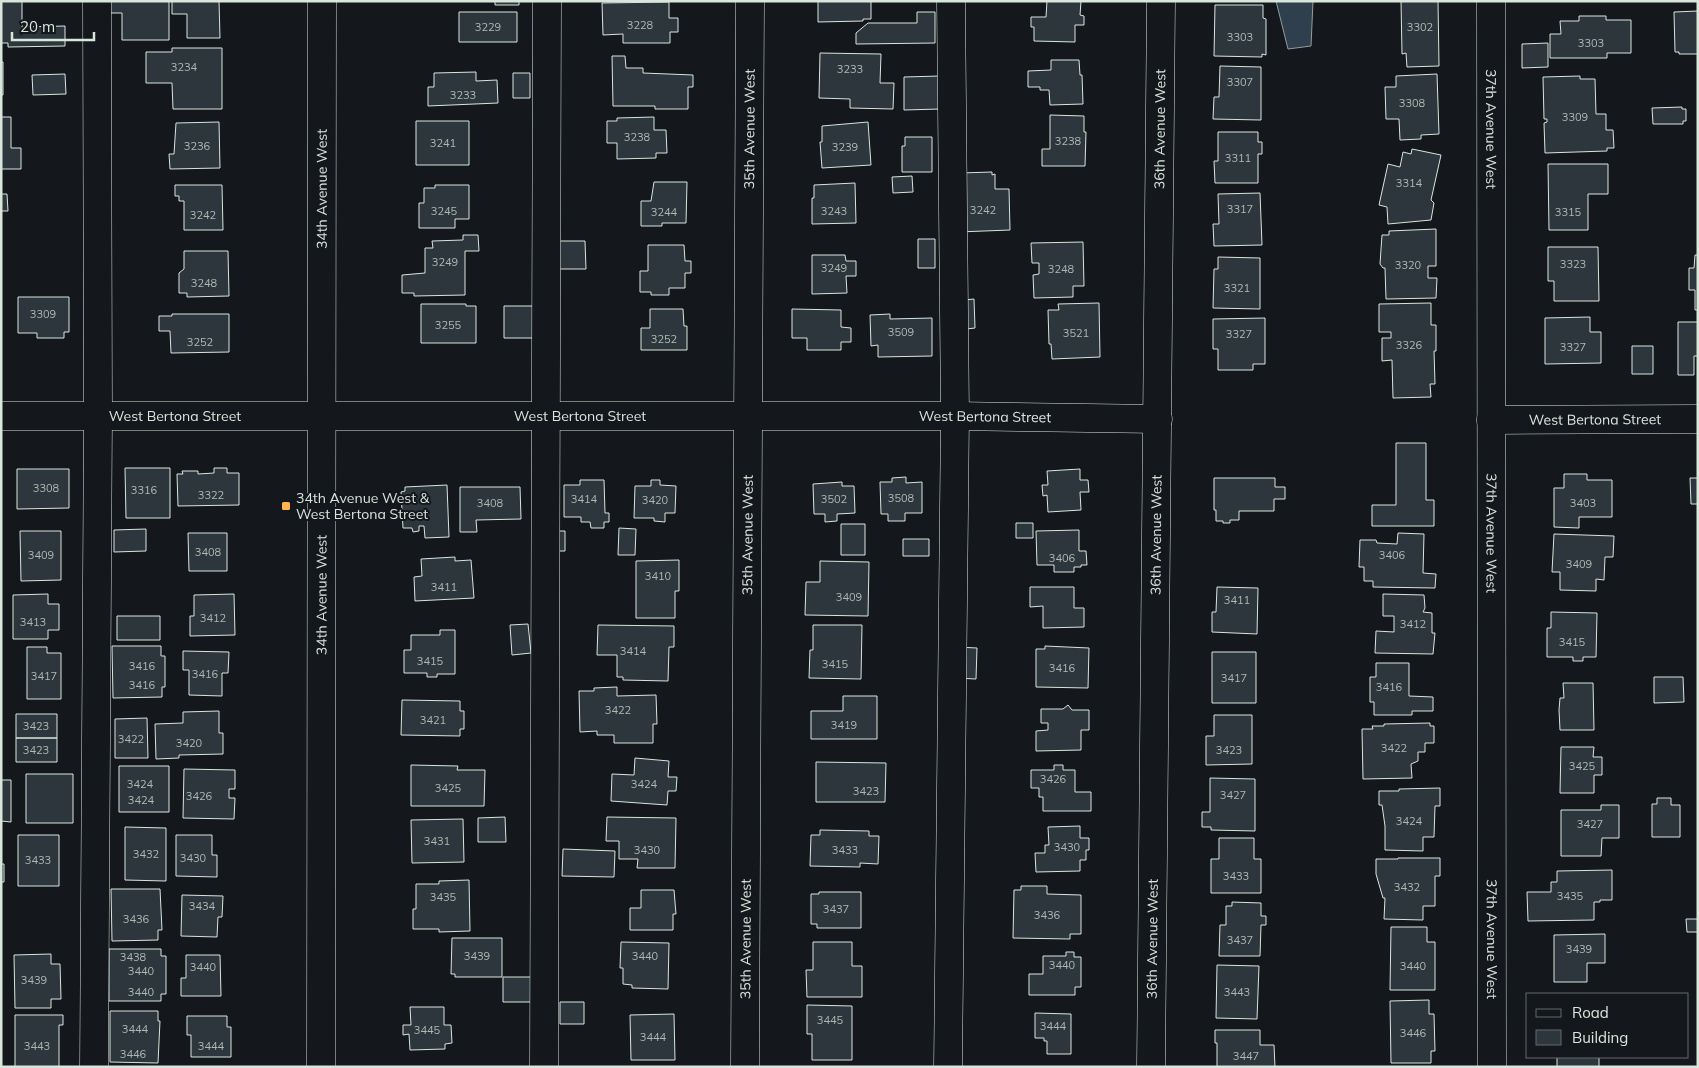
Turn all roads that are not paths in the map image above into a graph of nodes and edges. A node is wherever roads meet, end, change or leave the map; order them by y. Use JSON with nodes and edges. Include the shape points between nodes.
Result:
{"nodes":[{"id":1,"x":97,"y":1,"type":"edge"},
{"id":2,"x":322,"y":1,"type":"edge"},
{"id":3,"x":547,"y":1,"type":"edge"},
{"id":4,"x":750,"y":1,"type":"edge"},
{"id":5,"x":952,"y":1,"type":"edge"},
{"id":6,"x":1161,"y":1,"type":"edge"},
{"id":7,"x":1491,"y":1,"type":"edge"},
{"id":8,"x":1,"y":416,"type":"edge"},
{"id":9,"x":321,"y":416,"type":"junction"},
{"id":10,"x":546,"y":416,"type":"junction"},
{"id":11,"x":749,"y":416,"type":"junction"},
{"id":12,"x":956,"y":416,"type":"junction"},
{"id":13,"x":98,"y":417,"type":"junction"},
{"id":14,"x":1158,"y":419,"type":"junction"},
{"id":15,"x":1698,"y":419,"type":"edge"},
{"id":16,"x":1491,"y":420,"type":"junction"},
{"id":17,"x":94,"y":1067,"type":"edge"},
{"id":18,"x":322,"y":1067,"type":"edge"},
{"id":19,"x":544,"y":1067,"type":"edge"},
{"id":20,"x":745,"y":1067,"type":"edge"},
{"id":21,"x":948,"y":1067,"type":"edge"},
{"id":22,"x":1151,"y":1067,"type":"edge"},
{"id":23,"x":1492,"y":1067,"type":"edge"}],
"edges":[{"from":1,"to":13,"type":"street"},
{"from":2,"to":9,"type":"street","name":"34th Avenue West"},
{"from":3,"to":10,"type":"street"},
{"from":4,"to":11,"type":"street","name":"35th Avenue West"},
{"from":5,"to":12,"type":"street"},
{"from":6,"to":14,"type":"street","name":"36th Avenue West"},
{"from":7,"to":16,"type":"street","name":"37th Avenue West"},
{"from":8,"to":13,"type":"street","name":"West Bertona Street"},
{"from":9,"to":10,"type":"street","name":"West Bertona Street"},
{"from":9,"to":13,"type":"street","name":"West Bertona Street"},
{"from":9,"to":18,"type":"street","name":"34th Avenue West"},
{"from":10,"to":11,"type":"street","name":"West Bertona Street"},
{"from":10,"to":19,"type":"street"},
{"from":11,"to":12,"type":"street","name":"West Bertona Street"},
{"from":11,"to":20,"type":"street","name":"35th Avenue West"},
{"from":12,"to":14,"type":"street","name":"West Bertona Street"},
{"from":12,"to":21,"type":"street"},
{"from":13,"to":17,"type":"street"},
{"from":14,"to":22,"type":"street","name":"36th Avenue West"},
{"from":15,"to":16,"type":"street","name":"West Bertona Street"},
{"from":16,"to":23,"type":"street","name":"37th Avenue West"}]}
